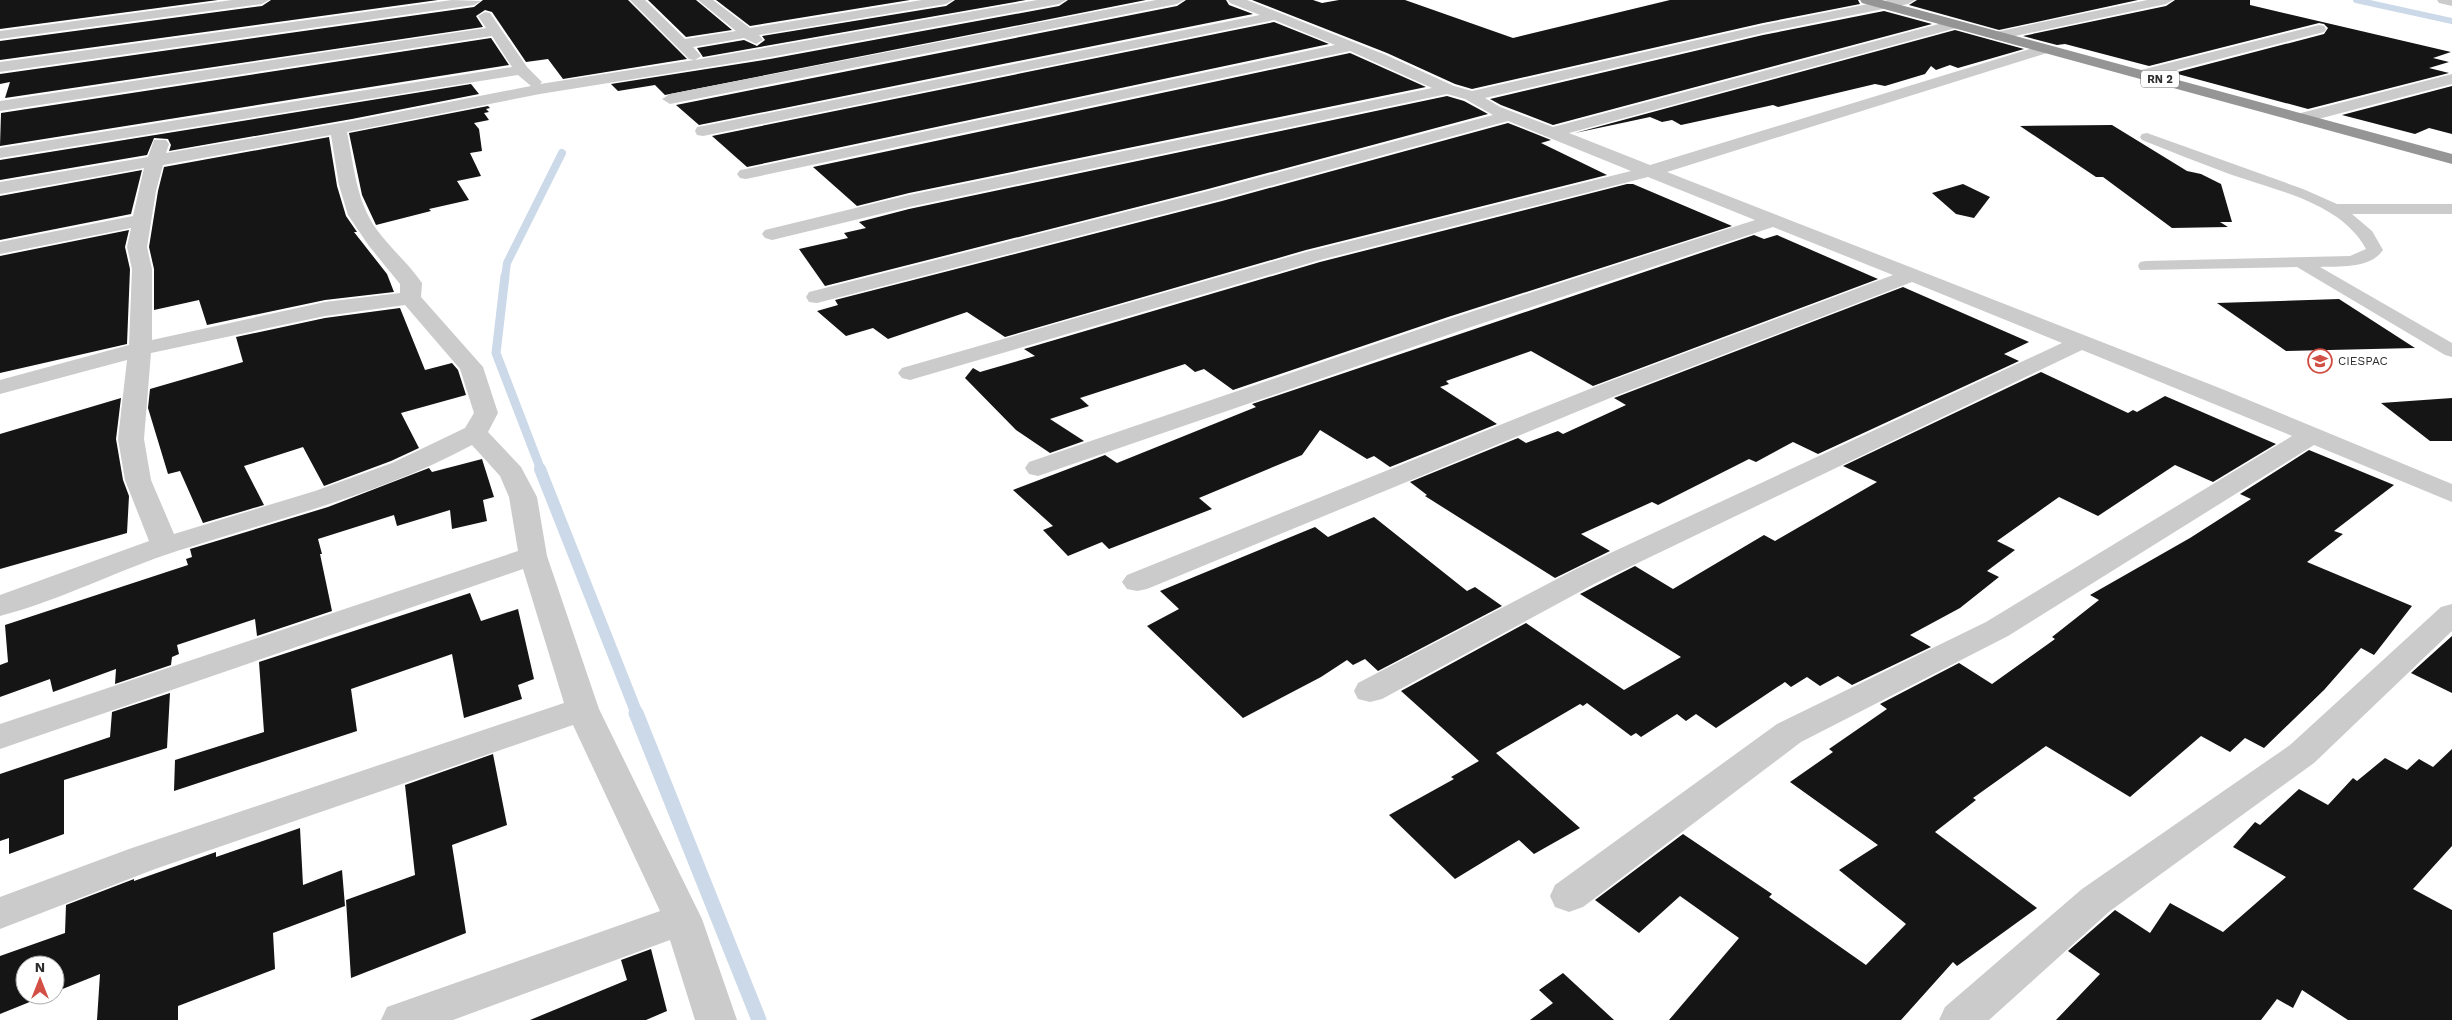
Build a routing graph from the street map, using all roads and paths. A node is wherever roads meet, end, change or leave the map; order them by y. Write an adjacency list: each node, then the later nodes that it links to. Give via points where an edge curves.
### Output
1 (262, 0): 20 (street)
2 (474, 0): 18 (street); 27 (street)
3 (636, 0): 22 (street)
4 (946, 0): 19 (street)
5 (1058, 0): 25 (street)
6 (1177, 0): 34 (street)
7 (1235, 0): 15 (street)
8 (1867, 0): 14 (highway, RN 2)
9 (1908, 0): 14 (street)
10 (2166, 0): 21 (street)
11 (2444, 0): 13 (street)
12 (711, 1): 19 (street)
13 (2452, 2)
14 (1887, 5): 16 (highway, RN 2); 33 (street, via 1763,29)
15 (1274, 16): 23 (street); 40 (street)
16 (1955, 24): 21 (highway, RN 2); 41 (street)
17 (2319, 29): 29 (street)
18 (496, 31): 28 (street); 35 (street)
19 (747, 32): 22 (street); 25 (street)
20 (0, 34)
21 (1996, 36): 24 (highway, RN 2)
22 (682, 44): 26 (street)
23 (1351, 46): 32 (street); 47 (street)
24 (2045, 49): 29 (highway, RN 2); 46 (street)
25 (770, 53): 26 (street)
26 (702, 64): 31 (street)
27 (0, 67)
28 (522, 70): 31 (street); 38 (street)
29 (2142, 74): 37 (highway, RN 2)
30 (2452, 79): 37 (street)
31 (540, 89): 39 (street)
32 (1448, 89): 33 (street); 53 (street, via 909,201)
33 (1471, 96): 36 (street)
34 (670, 99)
35 (0, 106)
36 (1509, 116): 41 (street); 58 (street, via 1206,198)
37 (2303, 118): 45 (highway, RN 2)
38 (164, 128): 43 (street); 44 (street)
39 (338, 128): 44 (street); 59 (street, via 358,214 410,283)
40 (703, 131)
41 (1551, 133): 46 (street)
42 (2147, 137): 49 (lane, via 2243,175 2307,195)
43 (0, 153)
44 (156, 159): 48 (street); 51 (street)
45 (2452, 159)
46 (1651, 171): 52 (street); 63 (street, via 1313,256)
47 (746, 174)
48 (0, 188)
49 (2333, 209): 50 (lane); 55 (lane, via 2362,231 2375,250 2352,261)
50 (2452, 209)
51 (140, 220): 54 (street); 61 (street, via 137,247 142,269)
52 (1774, 220): 57 (street); 67 (street, via 1457,324)
53 (772, 234)
54 (0, 248)
55 (2300, 262): 56 (lane); 62 (lane)
56 (2146, 266)
57 (1912, 274): 60 (street); 71 (street, via 1606,391)
58 (817, 297)
59 (410, 298): 61 (street, via 325,309); 65 (street, via 471,367 486,412)
60 (2082, 342): 66 (street); 74 (street, via 1586,576)
61 (140, 349): 64 (street); 69 (street, via 131,439 138,480)
62 (2452, 351)
63 (910, 374)
64 (0, 387)
65 (475, 433): 69 (street, via 440,453 327,496); 70 (street, via 512,473 523,497)
66 (2311, 436): 68 (street); 77 (street, via 1997,628 1788,733)
67 (1038, 468)
68 (2452, 494)
69 (165, 545): 72 (street)
70 (533, 556): 75 (street); 76 (street)
71 (1137, 582)
72 (0, 606)
73 (2452, 614): 82 (street, via 2302,754 2096,900)
74 (1370, 691)
75 (582, 709): 78 (street, via 142,859); 79 (street)
76 (0, 737)
77 (1569, 896)
78 (0, 913)
79 (683, 919): 80 (street); 81 (street)
80 (402, 1020)
81 (716, 1020)
82 (1960, 1020)

